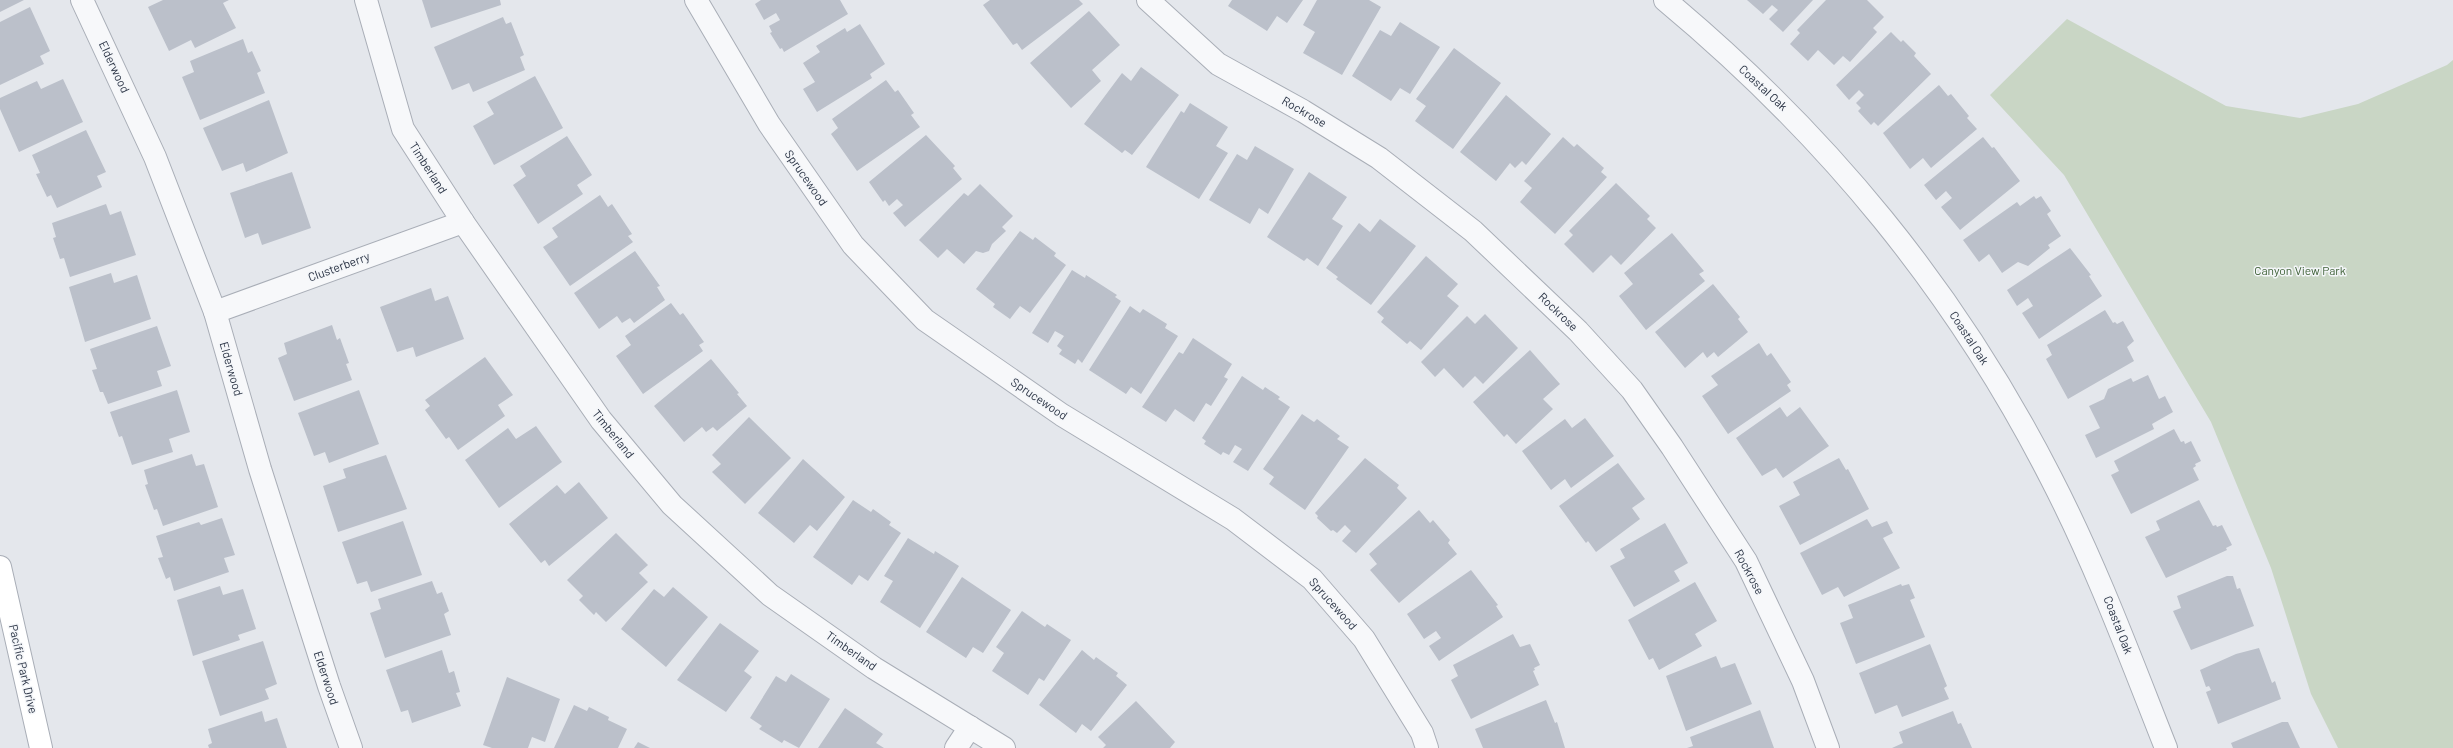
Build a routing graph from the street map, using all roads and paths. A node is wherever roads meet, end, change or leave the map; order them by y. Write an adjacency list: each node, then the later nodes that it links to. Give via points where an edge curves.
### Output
1 (82, 0): 7 (street, Elderwood, via 155,157)
2 (366, 0): 6 (street, Timberland, via 403,129)
3 (696, 0): 14 (street, Sprucewood, via 769,124 853,245 925,320 1062,415 1233,519 1312,579 1364,639 1422,733)
4 (1148, 0): 15 (street, Rockrose, via 1218,64 1303,110 1379,158 1473,230 1593,347 1632,390 1672,446 1746,561 1803,681)
5 (1665, 0): 16 (street, Coastal Oak, via 1704,32 1786,109 1862,191 1928,276 1996,380 2051,477 2102,586)
6 (464, 222): 7 (street, Clusterberry); 9 (street, Timberland, via 600,420 672,505 770,595 874,668)
7 (214, 312): 11 (street, Elderwood, via 262,477)
8 (0, 567): 10 (main road, Pacific Park Drive)
9 (970, 727): 12 (street); 13 (street, Timberland)
10 (41, 748)
11 (351, 748)
12 (956, 748)
13 (1004, 748)
14 (1427, 748)
15 (1828, 748)
16 (2166, 748)

